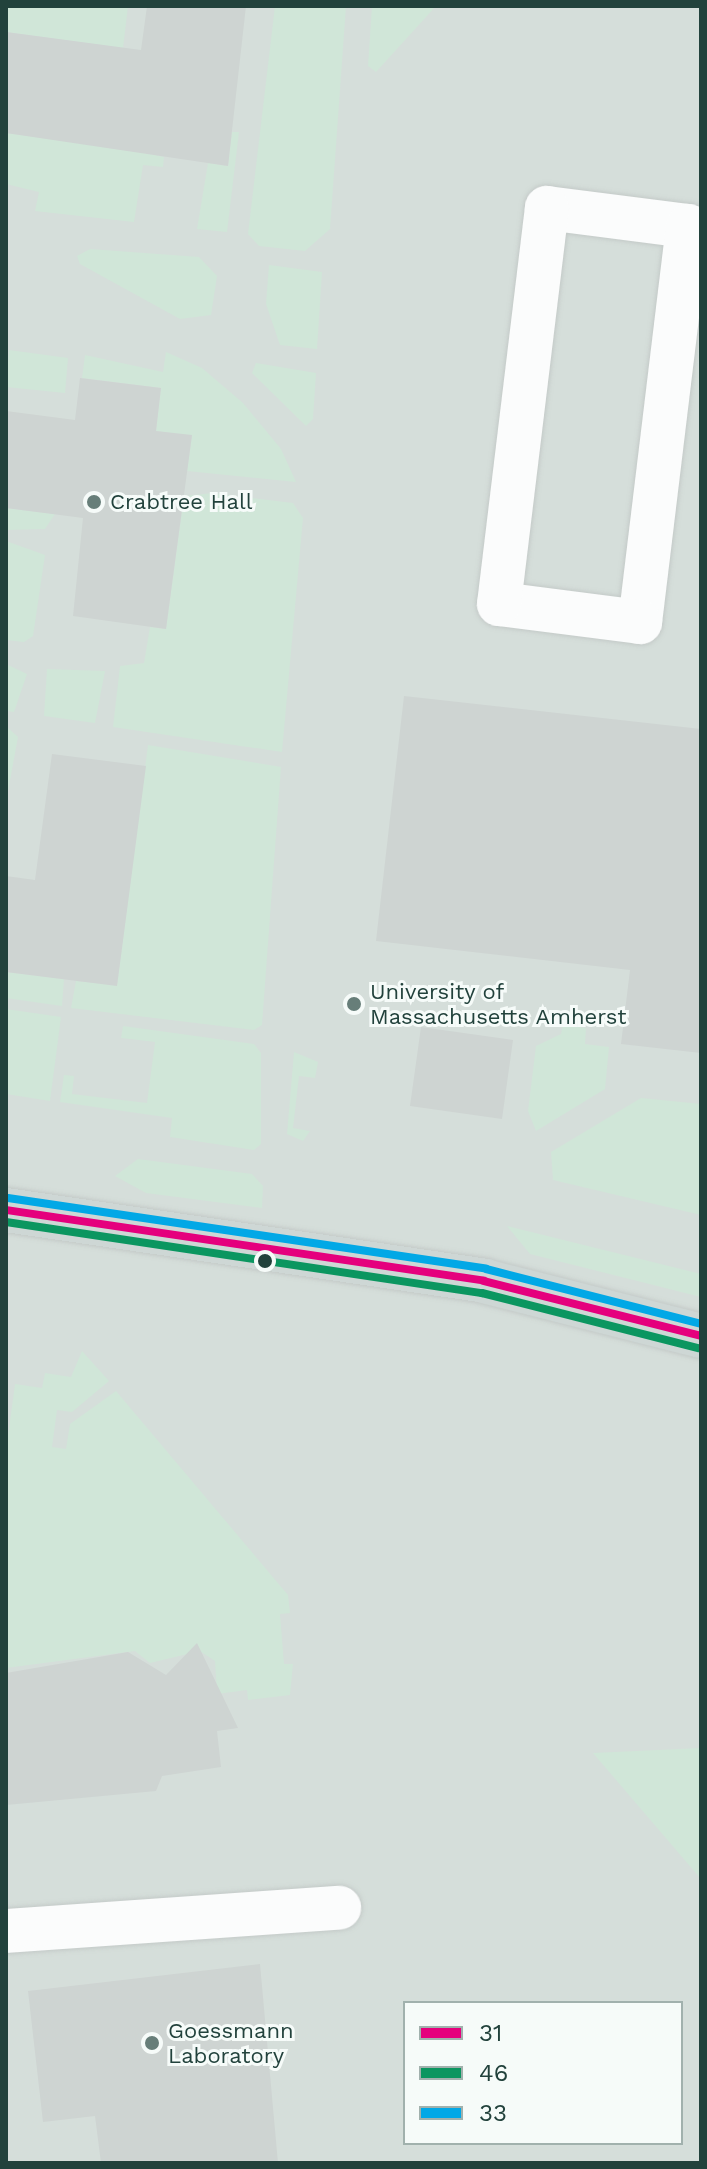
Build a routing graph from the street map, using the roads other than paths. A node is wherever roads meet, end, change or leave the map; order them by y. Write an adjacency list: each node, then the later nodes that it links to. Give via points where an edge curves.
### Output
1 (688, 338): 1 (lane, via 688,226 547,208 499,604 640,622)
2 (6, 1210): 3 (main road, via 484,1281)
3 (701, 1336)
4 (339, 1908): 5 (lane)
5 (6, 1931)

